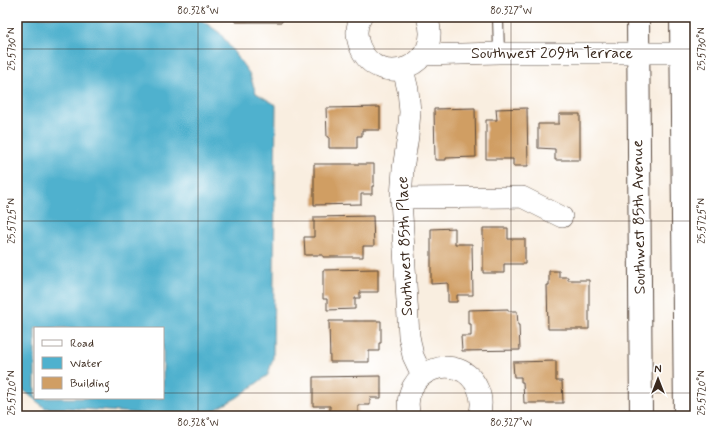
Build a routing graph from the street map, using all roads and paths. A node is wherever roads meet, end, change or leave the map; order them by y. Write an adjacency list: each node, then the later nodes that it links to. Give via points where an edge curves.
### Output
1 (427, 17): 9 (street, via 431,32)
2 (498, 17): 8 (lane)
3 (638, 17): 6 (street, Southwest 85th Avenue)
4 (681, 17): 7 (street)
5 (358, 18): 10 (street, via 358,43 366,57 379,67)
6 (638, 52): 7 (street, Southwest 209th Terrace); 8 (street, Southwest 209th Terrace); 17 (street, Southwest 85th Avenue)
7 (681, 52): 11 (street)
8 (499, 53): 9 (street, Southwest 209th Terrace)
9 (424, 55): 10 (street)
10 (403, 69): 12 (street, Southwest 85th Place, via 410,112 402,169)
11 (688, 160): 18 (street)
12 (401, 198): 13 (street, via 522,197); 14 (street, Southwest 85th Place, via 410,345)
13 (562, 217)
14 (422, 375): 15 (street, via 408,397); 16 (street, via 441,367 461,371 476,385 480,394 482,404)
15 (410, 416)
16 (479, 416)
17 (641, 416)
18 (685, 416)

